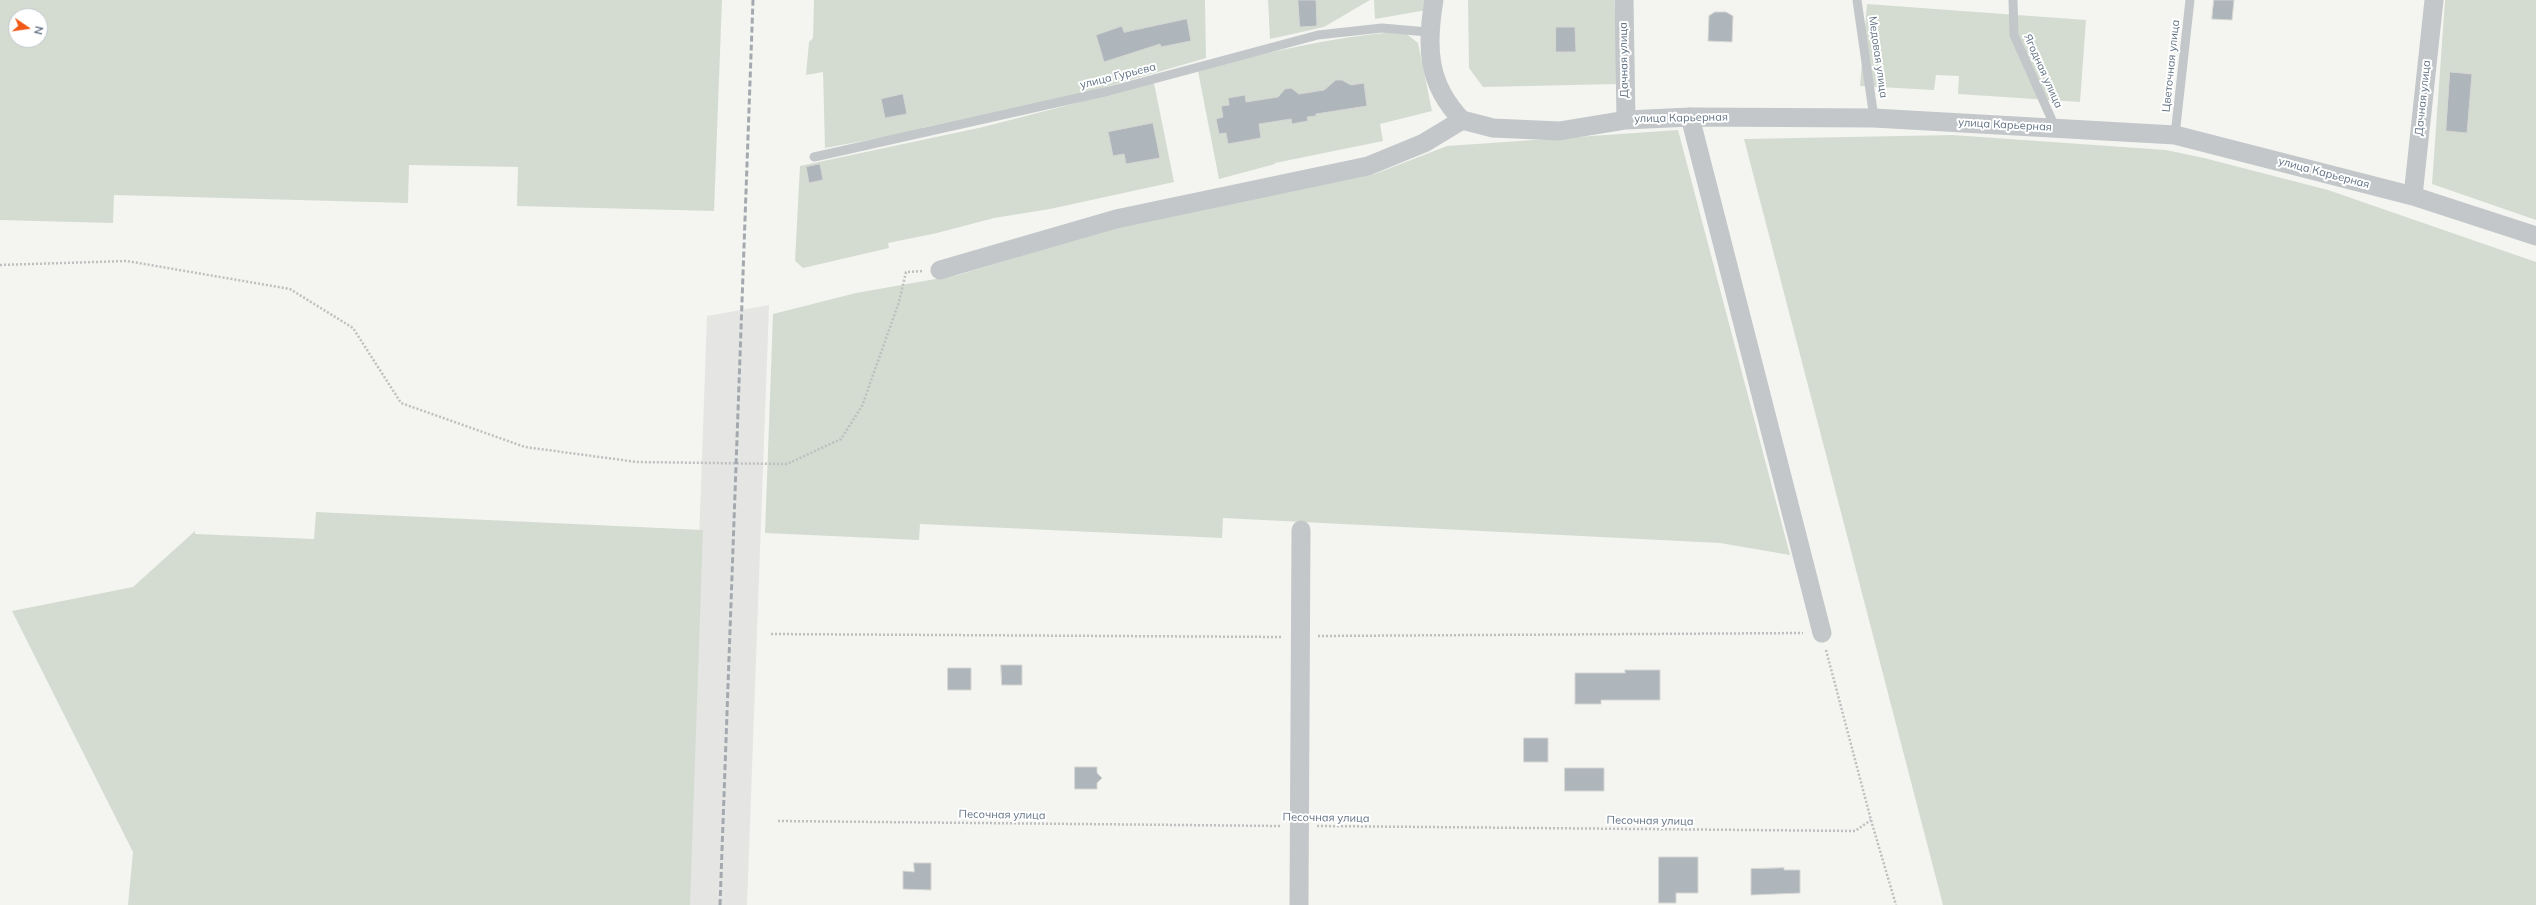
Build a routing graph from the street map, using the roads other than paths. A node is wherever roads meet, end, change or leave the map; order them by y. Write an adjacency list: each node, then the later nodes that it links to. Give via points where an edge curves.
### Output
1 (1434, 0): 7 (street)
2 (1624, 0): 11 (street, Дачная улица)
3 (1857, 0): 9 (lane, Медовая улица)
4 (2013, 0): 12 (lane, Ягодная улица, via 2014,35)
5 (2190, 0): 13 (lane, Цветочная улица)
6 (2434, 0): 15 (street, Дачная улица)
7 (1428, 32): 10 (street, via 1435,83 1446,104); 14 (lane, улица Гурьева, via 1382,28 1318,35 1109,91)
8 (1690, 117): 9 (street, улица Карьерная); 11 (street, улица Карьерная); 19 (street)
9 (1874, 118): 12 (street, улица Карьерная)
10 (1462, 120): 11 (street, улица Карьерная, via 1493,128 1559,131); 17 (street, via 1424,143 1368,166 1116,219)
11 (1626, 120)
12 (2056, 127): 13 (street, улица Карьерная)
13 (2175, 135): 15 (street, улица Карьерная)
14 (814, 157)
15 (2413, 196): 16 (street, улица Карьерная)
16 (2536, 236)
17 (940, 270)
18 (1301, 530): 20 (street)
19 (1822, 633)
20 (1300, 905)

